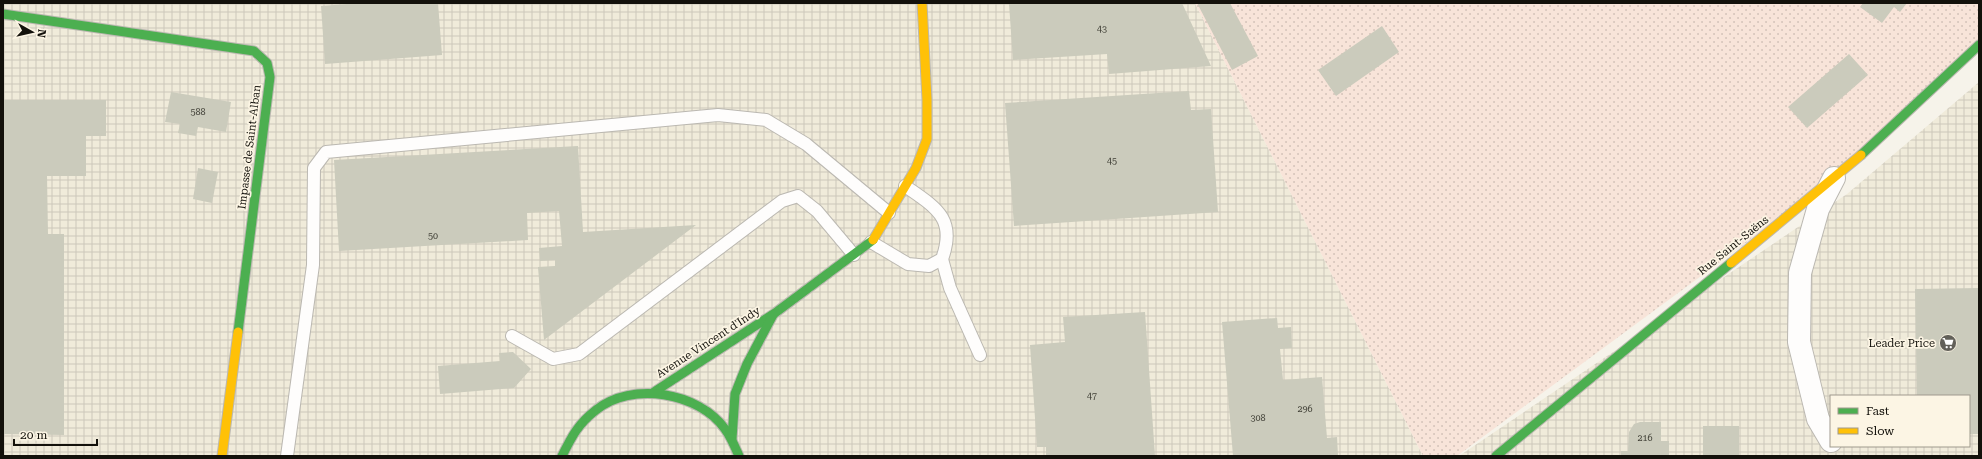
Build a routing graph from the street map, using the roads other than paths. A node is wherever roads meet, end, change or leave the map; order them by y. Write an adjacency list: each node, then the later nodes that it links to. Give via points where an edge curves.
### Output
1 (922, 3): 5 (street, Avenue Vincent d'Indy, via 927,100 926,139 916,168)
2 (3, 14): 19 (street, Impasse de Saint-Alban, via 254,51 267,63 270,77)
3 (1979, 45): 4 (street, Rue Saint-Saëns)
4 (1834, 178): 14 (street, via 1818,209 1800,273 1799,342 1818,419); 21 (street, Rue Saint-Saëns)
5 (905, 186): 6 (street, Avenue Vincent d'Indy); 9 (lane, via 934,206 944,219 947,245)
6 (889, 212): 7 (street, Avenue Vincent d'Indy); 20 (lane, via 806,144 766,120 718,115 326,152 314,168 313,265)
7 (871, 242): 8 (street, Avenue Vincent d'Indy); 9 (lane, via 908,264 929,266)
8 (854, 255): 10 (street, Avenue Vincent d'Indy); 11 (lane, via 817,211 798,196 782,200 580,354 553,359)
9 (942, 259): 12 (lane, via 950,288)
10 (775, 313): 13 (street, Avenue Vincent d'Indy); 15 (street, Avenue Vincent d'Indy, via 747,364 735,394)
11 (512, 336)
12 (980, 355)
13 (654, 392): 15 (street, via 678,396 699,405 718,420); 17 (street, via 627,394 602,405 580,423)
14 (1830, 439)
15 (734, 442): 18 (street)
16 (1835, 447): 22 (street)
17 (557, 454)
18 (743, 454)
19 (222, 456)
20 (287, 456)
21 (1496, 456)
22 (1840, 456)

